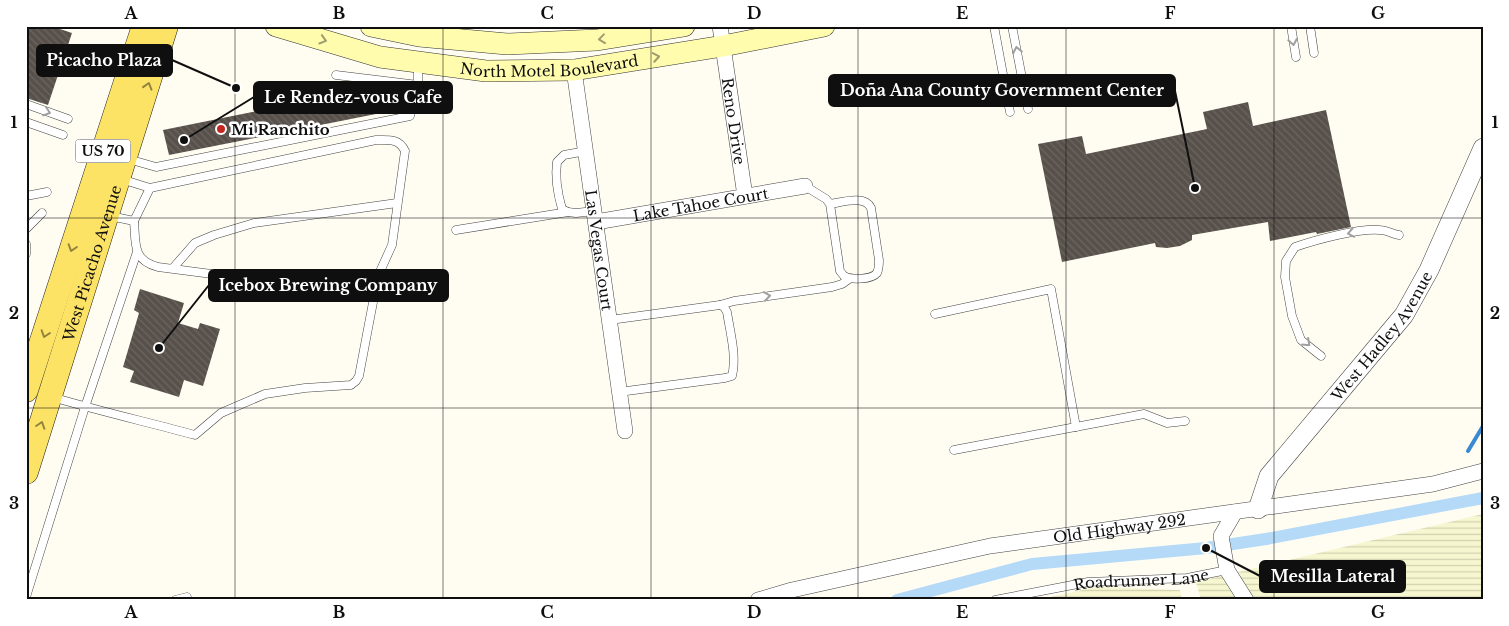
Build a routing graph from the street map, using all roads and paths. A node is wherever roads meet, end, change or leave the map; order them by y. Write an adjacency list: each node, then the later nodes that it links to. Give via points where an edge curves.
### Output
1 (144, 26): 36 (main road, West Picacho Avenue / US 70, via 121,92)
2 (166, 26): 27 (main road, West Picacho Avenue / US 70, one-way to 2)
3 (276, 26): 15 (main road, North Motel Boulevard, one-way to 15, via 380,57)
4 (371, 26): 11 (main road, North Motel Boulevard)
5 (684, 26): 11 (main road, North Motel Boulevard, one-way to 11, via 597,40 507,44)
6 (824, 26): 12 (main road, North Motel Boulevard)
7 (994, 26): 21 (lane)
8 (1012, 26): 20 (lane, one-way to 8)
9 (1291, 26): 14 (lane, one-way to 14)
10 (1310, 26): 13 (lane)
11 (420, 31): 15 (main road)
12 (721, 36): 16 (main road, North Motel Boulevard, one-way to 12); 32 (street, Reno Drive)
13 (1314, 53)
14 (1296, 57)
15 (418, 63): 16 (main road, North Motel Boulevard, via 486,70); 18 (lane)
16 (574, 70): 26 (street, Las Vegas Court)
17 (336, 75): 18 (lane)
18 (418, 85): 27 (lane, via 410,116 156,167)
19 (26, 104): 22 (lane, one-way to 22)
20 (1028, 109)
21 (1010, 112)
22 (68, 119)
23 (26, 122): 24 (lane)
24 (63, 135)
25 (1483, 148): 63 (street, West Hadley Avenue, via 1429,270 1404,315 1269,476)
26 (586, 151): 37 (lane, via 564,155 557,162 560,203); 38 (street, Las Vegas Court)
27 (122, 168): 29 (lane); 36 (main road, West Picacho Avenue / US 70)
28 (805, 186): 32 (street, Lake Tahoe Court); 34 (lane)
29 (150, 188): 33 (lane, via 387,140 397,141 405,151); 39 (lane)
30 (47, 192): 31 (lane)
31 (26, 196)
32 (745, 196): 38 (street, Lake Tahoe Court)
33 (397, 203): 46 (lane, via 254,223 214,234 194,243); 47 (lane, via 392,245)
34 (830, 204): 48 (lane, via 840,271); 48 (lane, via 863,200 871,208 879,267 872,276)
35 (42, 212): 40 (lane)
36 (96, 212): 39 (lane); 53 (main road, West Picacho Avenue / US 70, one-way to 53); 55 (main road, West Picacho Avenue / US 70)
37 (568, 212): 38 (lane); 41 (lane)
38 (595, 217): 51 (street, Las Vegas Court)
39 (134, 221): 44 (lane)
40 (26, 229)
41 (456, 230)
42 (1399, 235): 52 (lane, one-way to 52, via 1381,230 1363,231 1295,247 1286,261 1285,277 1292,316 1302,340)
43 (26, 244): 45 (lane)
44 (137, 252): 46 (lane, via 150,265); 56 (lane)
45 (26, 254)
46 (173, 268): 47 (lane, via 273,282)
47 (378, 276): 56 (lane, via 359,376 351,385 265,394 221,414 195,435)
48 (849, 279): 49 (lane, one-way to 48, via 832,287)
49 (720, 305): 51 (lane); 54 (lane, via 727,312 734,359 732,376)
50 (935, 314): 58 (lane, via 1052,289)
51 (610, 320): 54 (street, Las Vegas Court)
52 (1321, 356)
53 (27, 384): 55 (main road)
54 (620, 392): 59 (street, Las Vegas Court)
55 (50, 396): 56 (lane); 62 (main road, West Picacho Avenue / US 70, one-way to 55)
56 (84, 407): 66 (lane)
57 (1185, 421): 58 (lane, via 1167,423 1144,414)
58 (1076, 427): 60 (lane)
59 (625, 430)
60 (954, 450)
61 (1483, 471): 63 (street, Old Highway 292, via 1433,484)
62 (26, 472)
63 (1258, 509): 64 (street, Old Highway 292)
64 (1235, 512): 65 (street, Roadrunner Lane, via 1221,536); 69 (street, Old Highway 292, via 990,546)
65 (1226, 566): 70 (lane, Roadrunner Lane, via 1187,578 1088,582); 71 (street, Roadrunner Lane)
66 (26, 597)
67 (187, 597): 68 (lane)
68 (175, 600)
69 (758, 600)
70 (995, 600)
71 (1246, 600)

